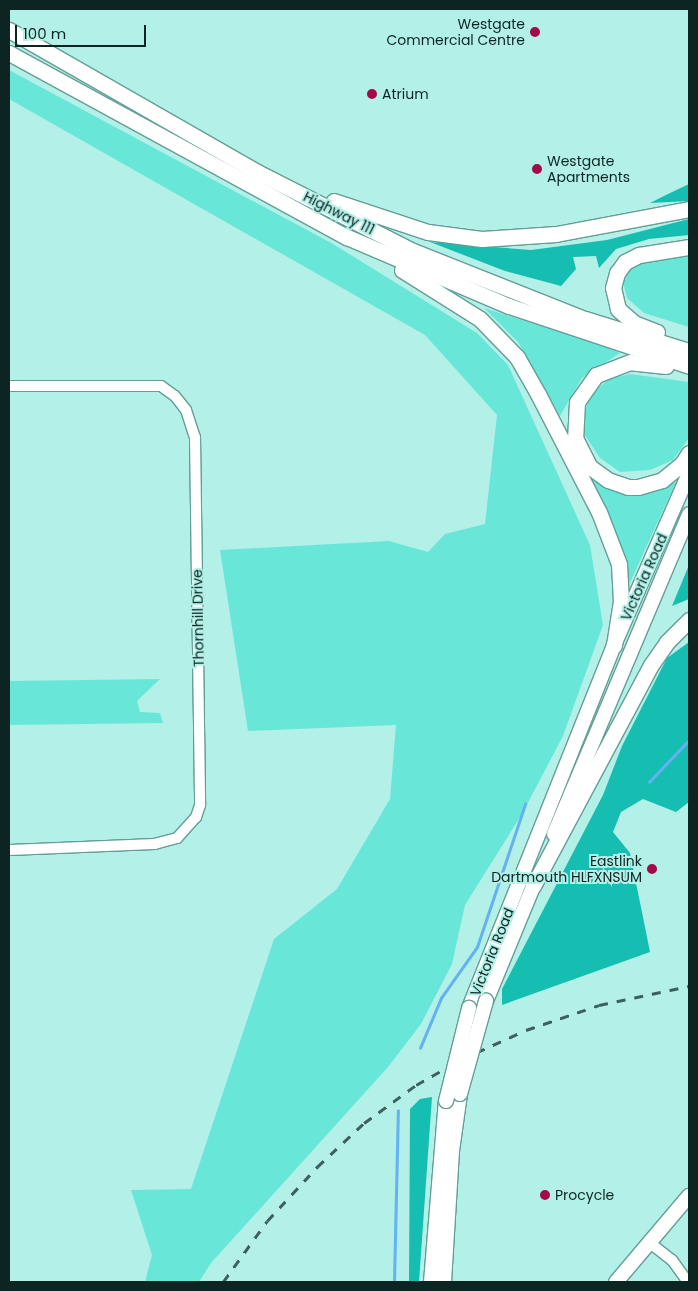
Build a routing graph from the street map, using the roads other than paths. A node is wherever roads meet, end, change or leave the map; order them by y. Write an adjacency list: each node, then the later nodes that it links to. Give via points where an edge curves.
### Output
1 (9, 30): 3 (highway, Highway 111)
2 (9, 53): 5 (highway, Highway 111)
3 (257, 172): 4 (highway, via 280,175 346,206 428,232 482,239 556,234); 7 (highway, Highway 111, via 412,251 465,274 585,319)
4 (689, 209)
5 (347, 237): 8 (highway, Highway 111, via 509,306); 14 (highway, via 460,304 480,319 517,357 599,512 619,564 621,601)
6 (689, 247): 7 (highway, via 632,258 617,273 613,288 615,303 628,319)
7 (689, 350)
8 (689, 367): 10 (highway, via 630,362 603,370 582,391 573,425 579,449 590,467 618,485 638,487 662,480 682,464)
9 (9, 386): 15 (street, Thornhill Drive, via 161,386 186,410 195,436 200,804 196,817 181,835 155,844)
10 (689, 453)
11 (689, 473): 14 (main road, Victoria Road)
12 (689, 514): 16 (main road, Victoria Road)
13 (689, 620): 16 (highway, via 667,642 651,665)
14 (614, 645): 19 (main road, Victoria Road, bridge, via 469,1008 446,1100)
15 (9, 850)
16 (533, 886): 20 (main road, Victoria Road, bridge, via 486,1001 460,1094 452,1152)
17 (689, 1196): 18 (main road)
18 (650, 1243): 21 (main road); 22 (street, via 672,1260)
19 (431, 1282)
20 (444, 1282)
21 (616, 1282)
22 (688, 1282)

